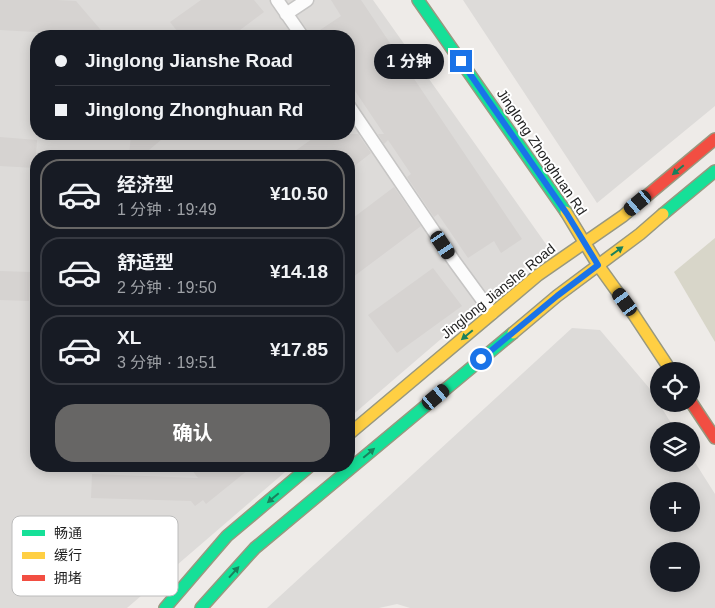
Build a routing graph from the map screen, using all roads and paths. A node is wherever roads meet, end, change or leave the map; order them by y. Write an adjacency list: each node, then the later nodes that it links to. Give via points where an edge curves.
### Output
1 (277, 0): 4 (lane)
2 (307, 0): 4 (lane)
3 (418, 0): 9 (main road, Jinglong Zhonghuan Rd)
4 (286, 14): 5 (lane)
5 (298, 30)
6 (355, 115): 11 (lane)
7 (715, 139): 9 (main road, Jinglong Jianshe Road, one-way to 9, via 623,216)
8 (715, 170): 10 (main road, one-way to 8)
9 (584, 243): 10 (main road, Jinglong Zhonghuan Rd); 11 (main road, Jinglong Jianshe Road)
10 (598, 265): 12 (main road, Jinglong Zhonghuan Rd); 16 (main road, one-way to 10)
11 (492, 313): 14 (main road, Jinglong Jianshe Road, one-way to 14)
12 (665, 362)
13 (698, 412): 15 (main road)
14 (355, 429)
15 (715, 438)
16 (355, 464)
17 (303, 472): 19 (main road, one-way to 19, via 227,536)
18 (346, 472): 22 (main road, one-way to 18, via 255,548)
19 (178, 593)
20 (175, 596): 21 (main road, one-way to 21)
21 (165, 608)
22 (201, 608)

